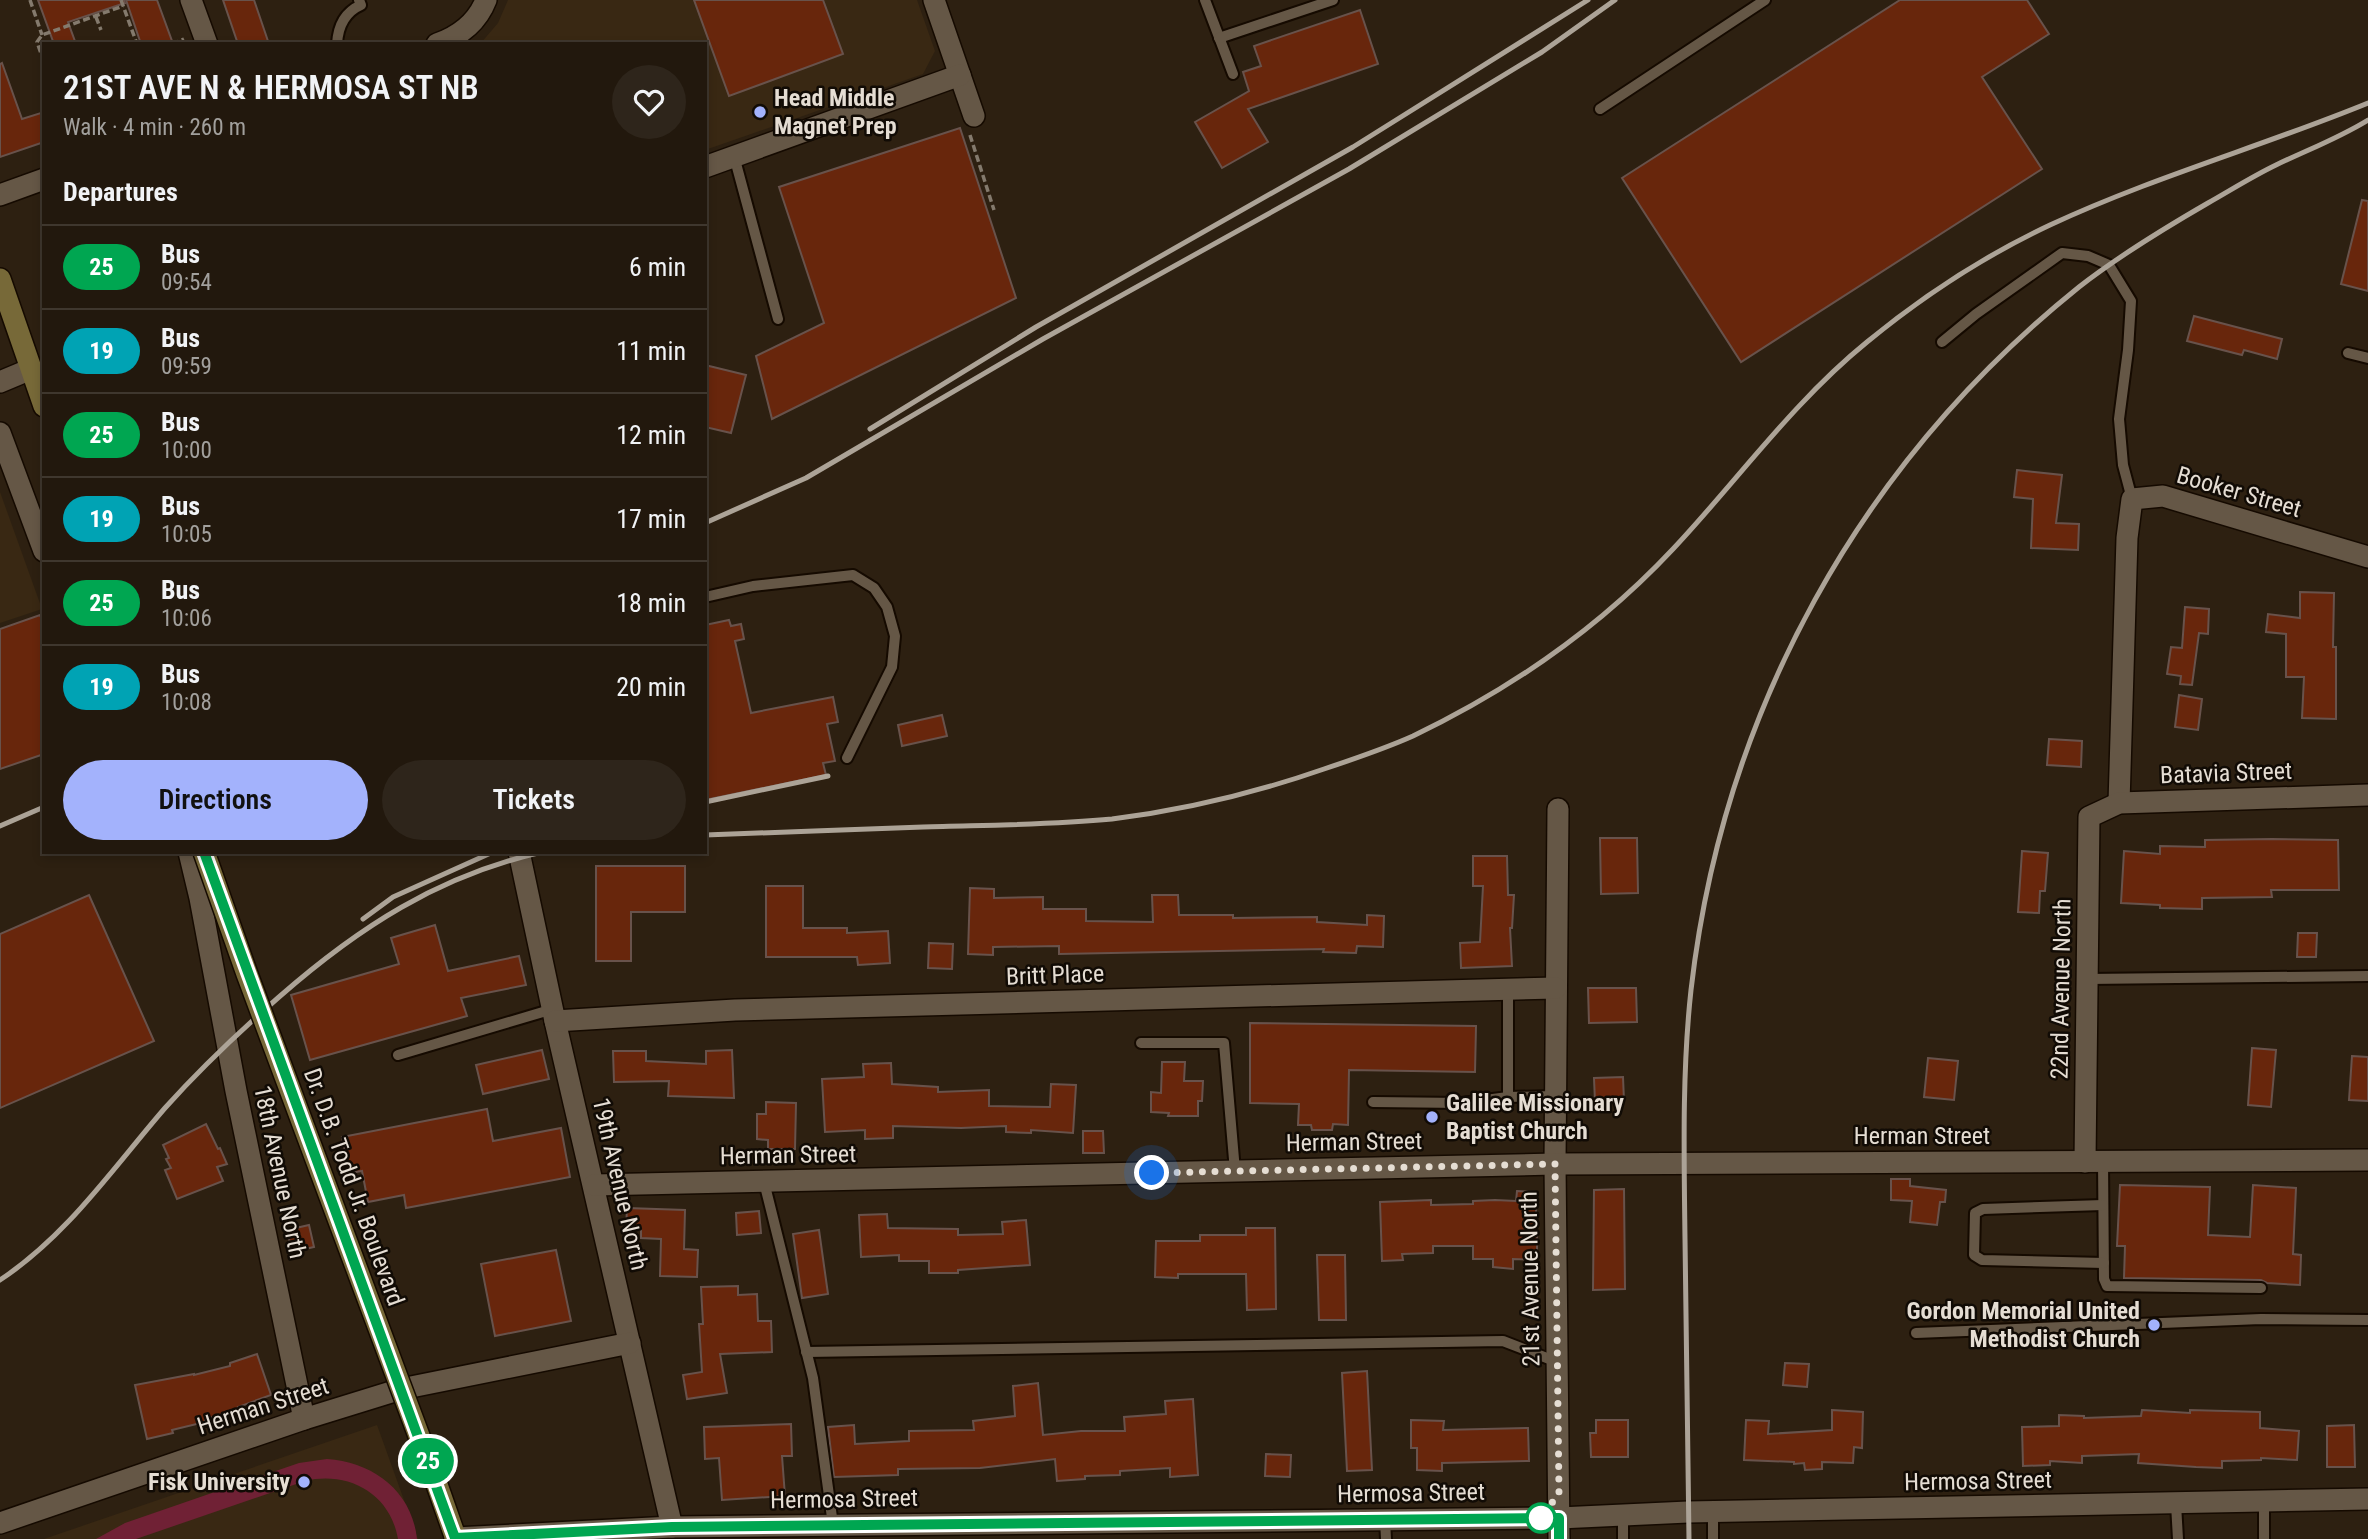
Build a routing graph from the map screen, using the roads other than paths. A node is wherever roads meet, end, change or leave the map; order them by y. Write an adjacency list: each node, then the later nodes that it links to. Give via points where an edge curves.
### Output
1 (191, 0): 9 (street)
2 (359, 0): 10 (lane, via 361,5 342,21)
3 (934, 0): 13 (street)
4 (1205, 0): 8 (lane)
5 (1333, 0): 8 (lane)
6 (1765, 0): 14 (lane)
7 (486, 1): 11 (street, via 473,23)
8 (1219, 38): 12 (lane)
9 (207, 42)
10 (337, 42)
11 (443, 42)
12 (1233, 74)
13 (960, 75): 15 (street); 16 (street)
14 (1600, 109)
15 (971, 122)
16 (734, 156): 17 (street); 21 (lane)
17 (707, 166)
18 (42, 180): 19 (street)
19 (0, 195)
20 (0, 279): 25 (main road)
21 (778, 319)
22 (1942, 342): 29 (lane, via 2063,253 2109,265 2131,301 2119,419)
23 (2348, 353): 24 (lane)
24 (2368, 358)
25 (31, 369): 26 (street); 27 (main road)
26 (0, 382)
27 (42, 400)
28 (0, 433): 30 (street)
29 (2132, 499): 31 (street, Booker Street, via 2163,496); 35 (street)
30 (42, 546)
31 (2368, 557)
32 (707, 597): 33 (lane, via 753,586 853,575 874,588 887,607 895,636 892,667)
33 (847, 758)
34 (2368, 795): 35 (street, Batavia Street)
35 (2119, 803): 37 (street, Batavia Street)
36 (1558, 809): 43 (street, 21st Avenue North)
37 (2089, 817): 42 (street, 22nd Avenue North)
38 (189, 854): 65 (street, 18th Avenue North)
39 (205, 854): 76 (main road, Dr. D.B. Todd Jr. Boulevard, bridge)
40 (519, 854): 45 (street, 19th Avenue North)
41 (2368, 975): 42 (lane)
42 (2087, 979): 52 (street, 22nd Avenue North)
43 (1556, 988): 44 (street, Britt Place); 48 (street, 21st Avenue North)
44 (1508, 989): 45 (street, Britt Place); 49 (lane)
45 (554, 1015): 47 (lane); 56 (street, 19th Avenue North)
46 (1141, 1043): 54 (lane, via 1224,1043)
47 (398, 1055)
48 (1555, 1096): 49 (lane); 53 (street, 21st Avenue North)
49 (1508, 1097): 50 (lane, via 1462,1103)
50 (1373, 1102)
51 (2368, 1160): 52 (street, Herman Street)
52 (2094, 1161): 53 (street, Herman Street); 57 (lane)
53 (1555, 1164): 54 (street, Herman Street); 64 (street, 21st Avenue North)
54 (1235, 1171): 55 (street, Herman Street)
55 (764, 1182): 56 (street, Herman Street); 63 (lane)
56 (594, 1185): 62 (street, 19th Avenue North)
57 (2103, 1205): 58 (lane); 58 (lane, via 1983,1209 1975,1213 1974,1255 1982,1261)
58 (2104, 1263): 59 (lane, via 2107,1286)
59 (2262, 1288)
60 (2368, 1320): 61 (lane, via 2261,1319)
61 (1916, 1333)
62 (630, 1343): 65 (street, Herman Street, via 401,1389); 72 (street, 19th Avenue North)
63 (806, 1352): 64 (lane, via 1503,1341); 75 (lane, via 813,1378)
64 (1557, 1362): 74 (street, 21st Avenue North)
65 (304, 1419): 71 (street, Herman Street)
66 (2368, 1499): 67 (street, Hermosa Street)
67 (2263, 1501): 68 (street, Hermosa Street); 80 (lane)
68 (2176, 1504): 69 (street, Hermosa Street); 79 (lane)
69 (1713, 1512): 70 (street, Hermosa Street); 78 (lane)
70 (1623, 1515): 74 (street, Hermosa Street); 77 (lane)
71 (0, 1522)
72 (672, 1527): 75 (street, Hermosa Street); 76 (street, Hermosa Street)
73 (1385, 1529): 74 (street, Hermosa Street); 75 (street, Hermosa Street)
74 (1559, 1529)
75 (819, 1530)
76 (456, 1538)
77 (1623, 1539)
78 (1713, 1539)
79 (2179, 1539)
80 (2264, 1539)

